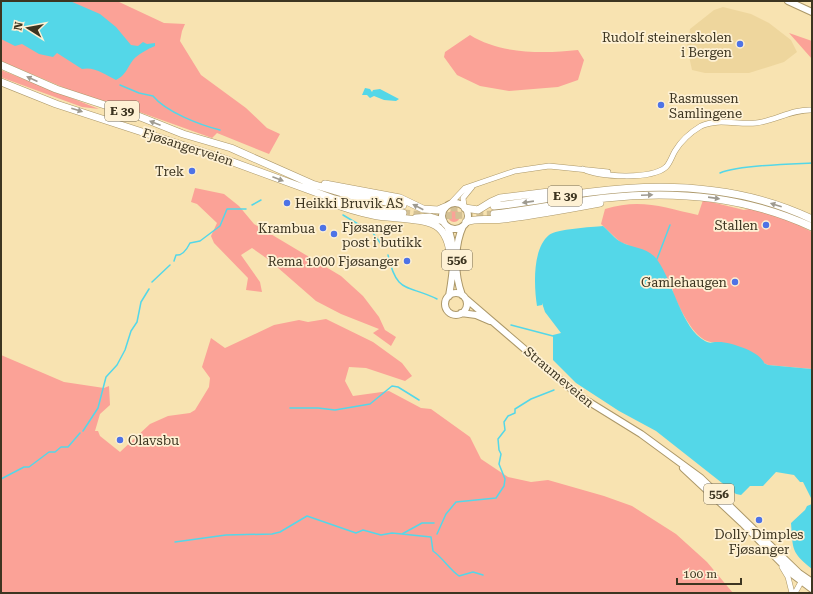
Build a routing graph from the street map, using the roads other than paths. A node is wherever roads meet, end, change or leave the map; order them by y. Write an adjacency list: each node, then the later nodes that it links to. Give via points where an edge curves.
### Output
1 (788, 1): 2 (main road)
2 (812, 12)
3 (1, 64): 6 (highway, Fjøsangerveien / E 39, one-way to 3, via 244,154 56,89)
4 (1, 82): 13 (highway, Fjøsangerveien / E 39, one-way to 13, via 56,104 240,164 350,210)
5 (812, 110): 7 (main road, via 797,111 758,123 706,124 686,138 667,166 660,171 608,175 590,173 583,169 541,166 503,174)
6 (301, 179): 10 (highway, E 39, one-way to 6, via 438,210 423,210 400,198); 13 (highway, E 39)
7 (474, 185): 10 (main road, via 462,190); 12 (main road, via 463,198)
8 (636, 187): 11 (highway, E 39, one-way to 11); 12 (highway, E 39, via 557,191 500,198 478,210); 15 (highway, E 39, one-way to 8, via 779,206 726,192 687,187)
9 (619, 196): 14 (highway, E 39); 17 (highway, E 39, via 569,209 495,220 475,219); 18 (highway, E 39, one-way to 18, via 675,195 724,200 762,208)
10 (448, 205): 12 (main road, E 39, via 456,203); 16 (main road, via 442,215)
11 (494, 206)
12 (464, 207): 17 (main road, via 468,214)
13 (403, 212): 16 (highway, E 39, via 430,217); 19 (highway, E 39, via 439,228 446,237)
14 (494, 214)
15 (812, 219)
16 (445, 224): 17 (main road, E 39, via 455,229); 19 (main road, 556, via 452,243)
17 (465, 224): 21 (main road, 556, via 459,238 457,257 458,279)
18 (812, 227)
19 (452, 265): 20 (main road, 556)
20 (449, 296): 21 (main road, via 456,293); 22 (main road, 556, via 445,304 448,311 455,315)
21 (464, 297): 22 (main road, 556, via 466,305); 23 (main road, Straumeveien / 556)
22 (461, 313): 23 (main road, Straumeveien / 556, via 476,315)
23 (493, 322): 24 (main road, Straumeveien / 556, via 572,391)
24 (629, 427): 25 (main road, Straumeveien / 556, via 698,481); 26 (main road, Straumeveien / 556, via 701,478)
25 (777, 559): 27 (main road, Straumeveien / 556); 30 (main road, via 788,577)
26 (799, 572): 27 (main road); 28 (main road, Straumeveien / 556)
27 (801, 582): 29 (main road, Straumeveien / 556); 31 (main road)
28 (812, 582)
29 (812, 589)
30 (792, 593)
31 (795, 593)

